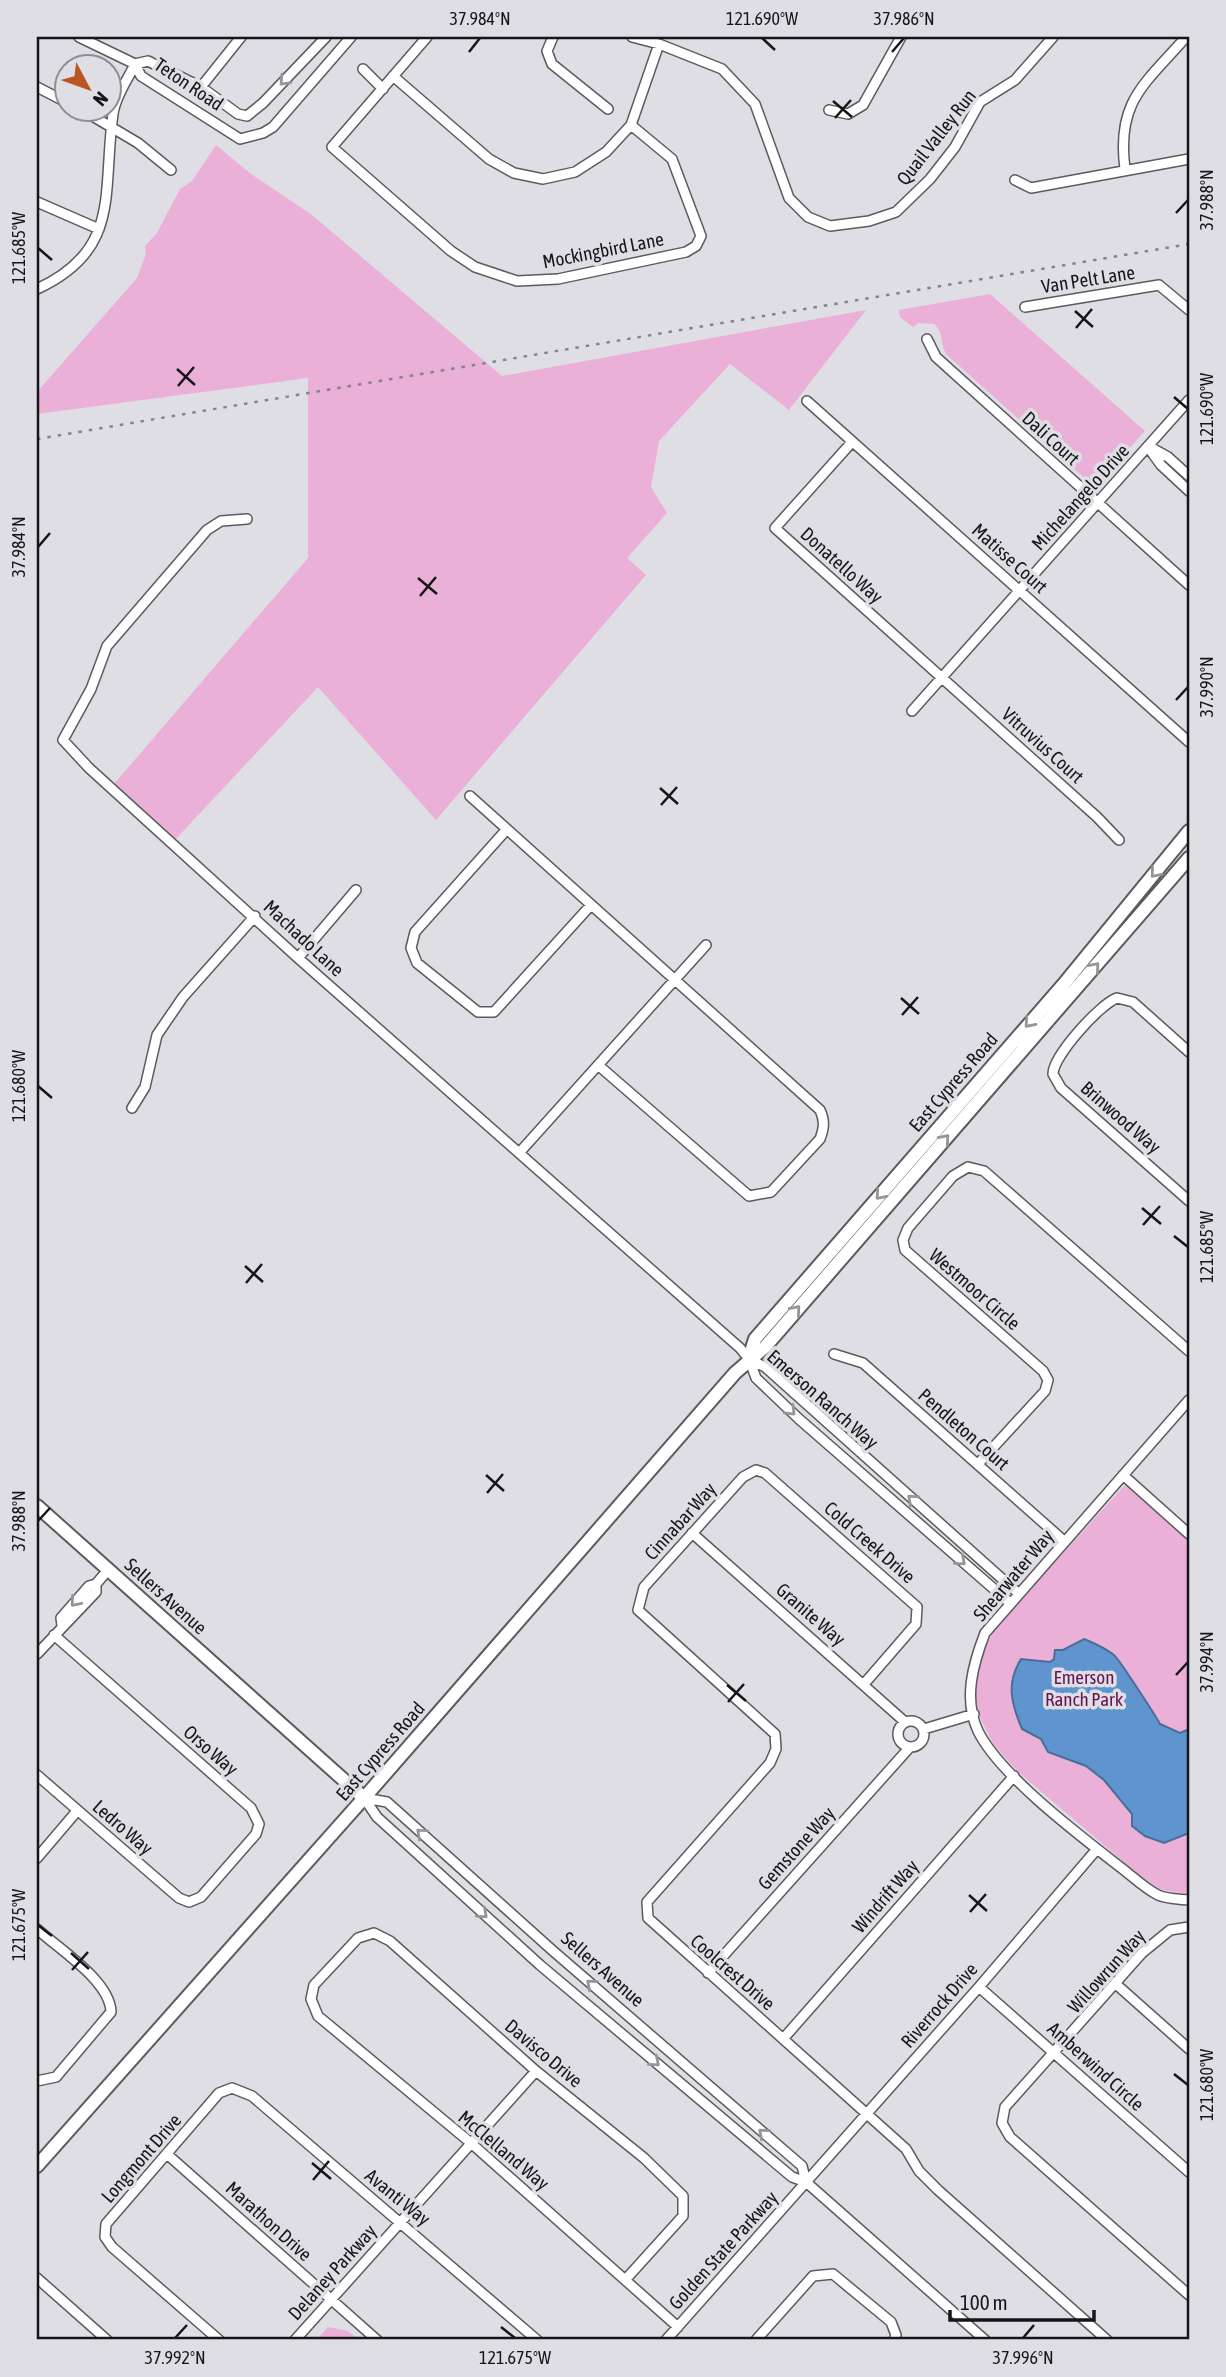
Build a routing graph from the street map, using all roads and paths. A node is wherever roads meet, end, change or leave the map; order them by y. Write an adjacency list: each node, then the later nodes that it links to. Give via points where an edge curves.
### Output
1 (79, 37): 12 (street, Teton Road)
2 (326, 37): 15 (street, Teton Road, one-way to 15, via 247,116)
3 (351, 37): 12 (street, Teton Road, via 273,127 248,139 240,139 141,76)
4 (427, 37): 14 (street)
5 (553, 37): 17 (street, via 547,51 552,64)
6 (632, 37): 11 (street, Quail Valley Run)
7 (901, 37): 18 (street, via 863,105 848,114)
8 (1054, 37): 11 (street, Quail Valley Run, via 1015,80 980,102 930,179 896,212 830,226 808,218 789,198 755,104 722,69)
9 (1186, 37): 23 (street, via 1136,95 1128,111 1122,131)
10 (235, 39): 15 (street)
11 (659, 44): 20 (street)
12 (135, 64): 15 (street, Teton Road, via 148,61); 21 (street, via 113,111)
13 (363, 69): 16 (street)
14 (393, 76): 16 (street); 20 (street, via 489,159 514,173 543,178 575,172 606,152)
15 (201, 87)
16 (383, 89): 20 (street, Mockingbird Lane, via 332,147 420,226 475,267 517,281 558,279 686,252 696,246 701,236 672,159)
17 (608, 109)
18 (829, 110)
19 (103, 122): 21 (street)
20 (631, 125)
21 (112, 127): 24 (street); 27 (street)
22 (1189, 159): 23 (street)
23 (1125, 169): 25 (street, via 1031,188)
24 (171, 170)
25 (1015, 180)
26 (37, 202): 27 (street)
27 (99, 229): 28 (street, via 78,265)
28 (37, 289)
29 (1024, 307): 30 (street, Van Pelt Lane, via 1159,285)
30 (1189, 310)
31 (927, 339): 38 (street, Dali Court, via 936,357)
32 (1189, 400): 35 (street, Michelangelo Drive)
33 (807, 401): 34 (street, Matisse Court)
34 (852, 442): 41 (street, Matisse Court); 42 (street, Donatello Way, via 775,528)
35 (1148, 447): 36 (street); 37 (street); 38 (street, Michelangelo Drive)
36 (1189, 475)
37 (1189, 491)
38 (1097, 504): 40 (street, Dali Court); 41 (street, Michelangelo Drive)
39 (247, 519): 52 (street, Machado Lane, via 221,521 207,530 107,646 91,690 63,740)
40 (1189, 585)
41 (1020, 591): 42 (street, Michelangelo Drive); 44 (street, Matisse Court)
42 (942, 678): 43 (street, Michelangelo Drive); 48 (street, Vitruvius Court)
43 (912, 711)
44 (1189, 742)
45 (470, 796): 46 (street)
46 (507, 829): 51 (street); 51 (street, via 415,932 411,948 418,962 478,1012 494,1012)
47 (1189, 831): 63 (street, East Cypress Road, one-way to 63, via 1063,985 755,1339)
48 (1119, 841)
49 (1189, 858): 63 (street, East Cypress Road, one-way to 49, via 765,1347)
50 (356, 890): 54 (street)
51 (592, 905): 55 (street)
52 (256, 916): 54 (street, Machado Lane); 58 (street, via 184,997 157,1035 145,1087)
53 (706, 945): 55 (street)
54 (298, 958): 59 (street, Machado Lane)
55 (675, 979): 57 (street); 57 (street, via 820,1110 824,1119 820,1139 771,1192 748,1196)
56 (1189, 1052): 60 (street, Brinwood Way, via 1133,1002 1117,998 1102,1006 1057,1058 1053,1074 1061,1088)
57 (598, 1065): 59 (street)
58 (132, 1108)
59 (519, 1153): 63 (street, Machado Lane)
60 (1189, 1201)
61 (1189, 1351): 65 (street, Westmoor Circle, via 984,1171 976,1167 960,1170 908,1228 905,1250 1048,1380 1045,1391)
62 (834, 1354): 65 (street, Pendleton Court, via 863,1363)
63 (749, 1359): 73 (street, Emerson Ranch Way, one-way to 63, via 765,1367); 75 (street, Emerson Ranch Way, one-way to 75, via 756,1378 799,1419); 85 (street, East Cypress Road)
64 (1189, 1400): 67 (street, Shearwater Way)
65 (978, 1464): 71 (street, Pendleton Court)
66 (756, 1470): 69 (street, Cinnabar Way, via 743,1477); 78 (street, Cold Creek Drive, via 765,1473 917,1607 916,1624)
67 (1123, 1475): 70 (street); 71 (street, Shearwater Way)
68 (37, 1506): 72 (street, Sellers Avenue)
69 (692, 1533): 74 (street, Cinnabar Way, via 644,1587); 78 (street, Granite Way)
70 (1189, 1534)
71 (1064, 1541): 73 (street, Shearwater Way)
72 (108, 1570): 76 (street, via 61,1619); 85 (street, Sellers Avenue)
73 (1018, 1593): 75 (street, Shearwater Way)
74 (638, 1602): 93 (street, Coolcrest Drive, via 642,1615 775,1734 770,1763 647,1902 645,1910 652,1923)
75 (1010, 1603): 79 (street, Shearwater Way, via 985,1633 974,1663 970,1700)
76 (54, 1635): 77 (street); 90 (street, Orso Way, via 256,1814 256,1834 201,1897)
77 (37, 1654)
78 (864, 1684): 80 (street, Granite Way)
79 (974, 1714): 81 (street); 84 (street, Shearwater Way, via 978,1730 997,1760)
80 (905, 1722): 81 (street, via 918,1723); 82 (street, via 899,1736)
81 (924, 1729): 82 (street, via 922,1742)
82 (910, 1747): 93 (street, Gemstone Way)
83 (37, 1776): 86 (street, Ledro Way)
84 (1014, 1776): 87 (street, Shearwater Way); 97 (street, Windrift Way)
85 (364, 1798): 106 (street, East Cypress Road); 108 (street, Sellers Avenue, one-way to 108, via 377,1817 540,1965 792,2177); 108 (street, Sellers Avenue, one-way to 85, via 802,2166 387,1802)
86 (78, 1811): 88 (street); 90 (street, Ledro Way)
87 (1097, 1849): 89 (street, Shearwater Way, via 1159,1896); 95 (street, Riverrock Drive)
88 (37, 1858)
89 (1189, 1900)
90 (189, 1902)
91 (1189, 1927): 94 (street, Willowrun Way, via 1170,1930 1142,1952)
92 (37, 1930): 101 (street, via 101,1985 110,1997 111,2012 55,2077)
93 (708, 1973): 97 (street, Coolcrest Drive)
94 (1116, 1985): 98 (street); 99 (street, Willowrun Way)
95 (979, 1987): 99 (street, Amberwind Circle); 103 (street, Riverrock Drive)
96 (311, 1998): 100 (street, Davisco Drive, via 314,1985 358,1938 374,1933 390,1941); 104 (street, McClelland Way, via 318,2016)
97 (783, 2039): 103 (street, Coolcrest Drive)
98 (1189, 2049)
99 (1056, 2052): 107 (street, Amberwind Circle); 112 (street, via 1005,2107 1002,2123 1010,2137)
100 (536, 2071): 104 (street, Delaney Parkway); 111 (street, Davisco Drive, via 645,2158 683,2196 683,2216)
101 (39, 2082)
102 (232, 2088): 105 (street, Longmont Drive, via 219,2093); 109 (street, Avanti Way, via 252,2096)
103 (867, 2113): 108 (street, Riverrock Drive); 124 (street, Coolcrest Drive, via 905,2149 937,2190)
104 (471, 2143): 109 (street, Delaney Parkway); 111 (street, McClelland Way)
105 (168, 2155): 113 (street, Marathon Drive); 116 (street, Longmont Drive, via 106,2224 105,2237)
106 (37, 2166)
107 (1189, 2172)
108 (806, 2182): 114 (street, Golden State Parkway); 123 (street, Sellers Avenue)
109 (401, 2221): 113 (street, Delaney Parkway); 119 (street, Avanti Way)
110 (37, 2278): 115 (street)
111 (626, 2278): 114 (street, McClelland Way)
112 (1189, 2295)
113 (332, 2300): 117 (street, Delaney Parkway); 118 (street, Marathon Drive)
114 (678, 2327): 120 (street, Golden State Parkway)
115 (107, 2340)
116 (219, 2340)
117 (295, 2340)
118 (377, 2340)
119 (537, 2340)
120 (666, 2340)
121 (756, 2340): 122 (street, via 813,2276 833,2274 891,2322)
122 (894, 2340)
123 (985, 2340)
124 (1107, 2340)

